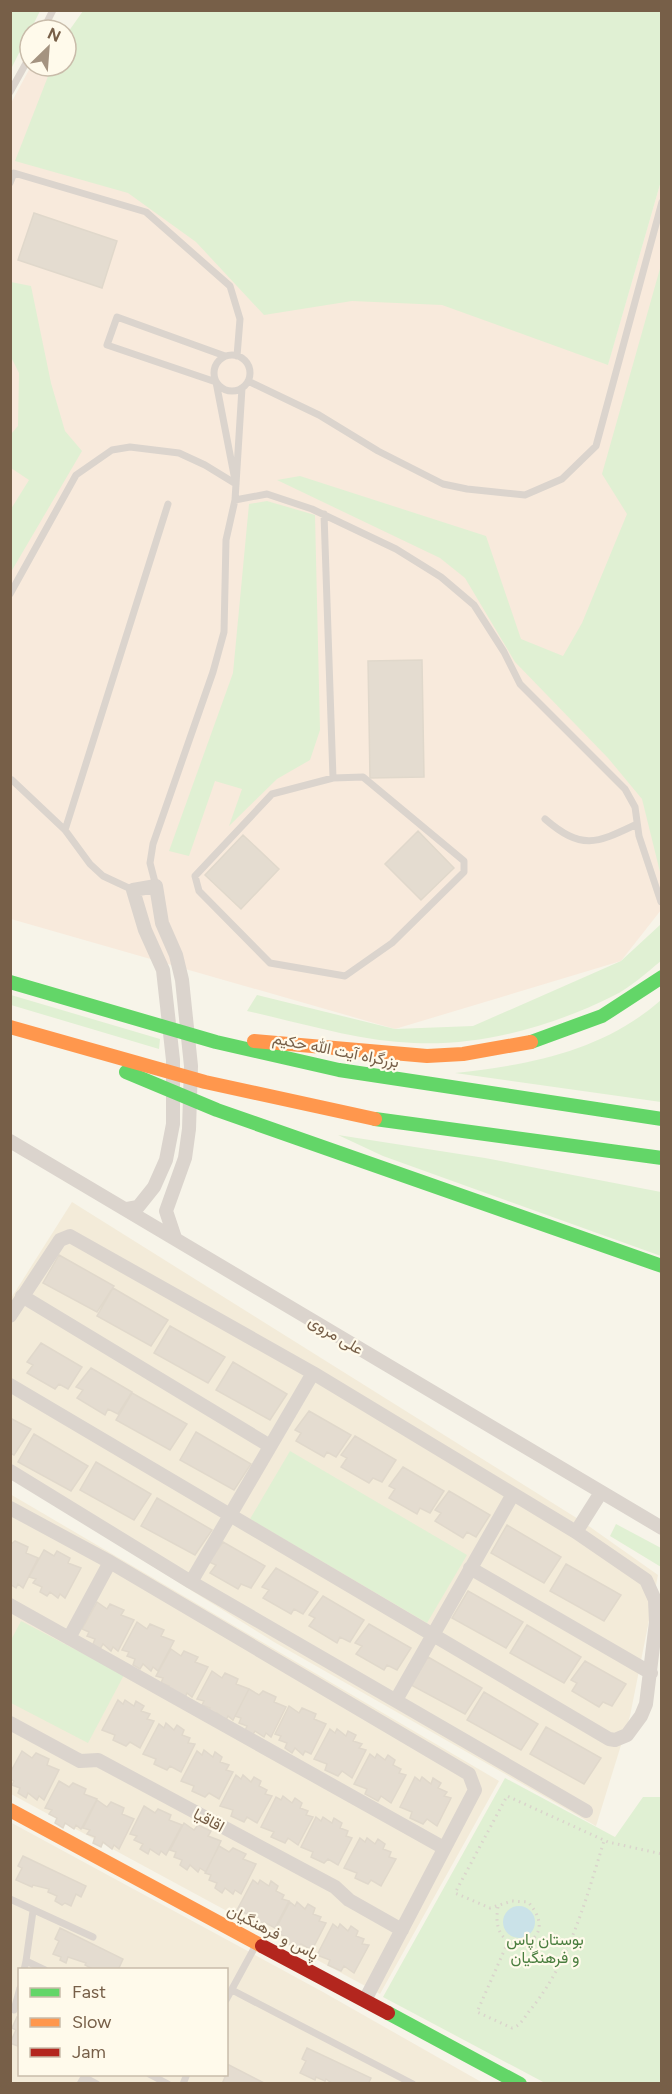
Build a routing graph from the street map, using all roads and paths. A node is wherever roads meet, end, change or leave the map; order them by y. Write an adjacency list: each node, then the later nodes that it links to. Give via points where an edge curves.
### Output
1 (18, 78): 2 (lane)
2 (10, 92)
3 (10, 183): 6 (lane, via 14,173 146,212 230,286 240,319)
4 (661, 202): 7 (lane, via 596,446 562,479 525,495 443,484 319,415)
5 (225, 356): 6 (lane); 8 (lane, via 213,370); 8 (lane, via 117,317 107,345)
6 (237, 356): 7 (lane, via 249,368)
7 (248, 381): 9 (lane)
8 (216, 382): 9 (lane, via 225,390); 10 (lane)
9 (242, 388): 10 (lane)
10 (236, 484): 11 (lane); 14 (lane, via 179,453 130,447 112,450 75,475)
11 (235, 500): 13 (lane, via 267,494); 20 (lane, via 226,540 224,632 153,844 150,863)
12 (168, 504): 19 (lane)
13 (324, 514): 15 (lane); 18 (lane, via 396,549 474,605 520,684 625,789 635,807)
14 (10, 594)
15 (333, 778): 15 (lane, via 272,794 195,876 199,891 270,963 345,976 392,943 464,872 464,861 363,777)
16 (12, 780): 19 (lane)
17 (545, 819): 18 (lane, via 572,839 587,843 606,839)
18 (637, 824): 22 (lane)
19 (65, 830): 21 (lane, via 103,876)
20 (156, 886): 21 (street); 23 (street)
21 (133, 890): 24 (street)
22 (661, 902)
23 (162, 923): 24 (street); 36 (street, via 182,980 191,1066 185,1158 166,1210)
24 (145, 930): 35 (street, via 163,970 173,1060 173,1124 166,1160 154,1186 138,1207)
25 (662, 976): 28 (main road, via 613,1013 586,1026 500,1048 429,1055 291,1040)
26 (10, 982): 28 (main road, بزرگراه آیت الله حکیم)
27 (10, 1027): 29 (main road)
28 (216, 1042): 30 (main road, بزرگراه آیت الله حکیم, via 339,1070)
29 (61, 1043): 31 (main road, via 213,1084); 37 (main road, via 217,1110)
30 (662, 1119)
31 (422, 1127): 33 (main road); 34 (main road)
32 (10, 1141): 35 (street, علی مروی)
33 (662, 1158)
34 (627, 1168)
35 (127, 1209): 36 (street, علی مروی)
36 (175, 1238): 45 (street, علی مروی)
37 (662, 1266)
38 (22, 1296): 39 (street); 40 (street, via 60,1240 70,1236); 42 (street)
39 (10, 1316)
40 (313, 1373): 42 (street); 44 (street)
41 (10, 1385): 47 (street)
42 (270, 1446): 47 (street)
43 (10, 1471): 52 (street)
44 (513, 1494): 49 (street); 51 (street)
45 (600, 1494): 48 (street, علی مروی); 49 (street)
46 (10, 1508): 50 (street)
47 (230, 1515): 52 (street); 54 (street)
48 (662, 1528)
49 (576, 1532): 56 (street, via 639,1575 653,1590 656,1622)
50 (110, 1562): 55 (street); 62 (street, via 469,1774 475,1790)
51 (471, 1568): 54 (street); 56 (street)
52 (191, 1582): 57 (street)
53 (10, 1605): 55 (street)
54 (433, 1635): 56 (street, via 615,1740 627,1735 641,1716); 57 (street)
55 (69, 1638): 62 (street)
56 (651, 1673)
57 (396, 1700): 60 (street)
58 (10, 1723): 67 (street, اقاقیا, via 80,1761 98,1760 335,1887 349,1900)
59 (10, 1810): 69 (main road, پاس و فرهنگیان)
60 (586, 1811)
61 (604, 1840): 63 (path); 65 (path, via 507,1796 455,1893 490,1908); 70 (path, via 564,1956 537,2003 512,2028 477,2012)
62 (444, 1848): 67 (street)
63 (662, 1854)
64 (10, 1899): 66 (lane)
65 (498, 1907): 70 (path, via 499,1932); 70 (path, via 512,1901 528,1902 540,1922 532,1941 519,1946)
66 (33, 1911): 68 (lane); 71 (lane)
67 (402, 1930): 76 (street)
68 (93, 1936)
69 (257, 1942): 74 (lane); 76 (main road, پاس و فرهنگیان)
70 (508, 1942)
71 (26, 1961): 72 (lane); 73 (lane)
72 (24, 1968)
73 (41, 1968)
74 (232, 1990): 75 (lane); 81 (lane)
75 (228, 1997)
76 (364, 2000): 82 (main road, پاس و فرهنگیان)
77 (153, 2076): 80 (lane)
78 (80, 2084): 79 (lane, via 84,2077)
79 (97, 2084)
80 (168, 2084)
81 (413, 2084)
82 (520, 2084)

